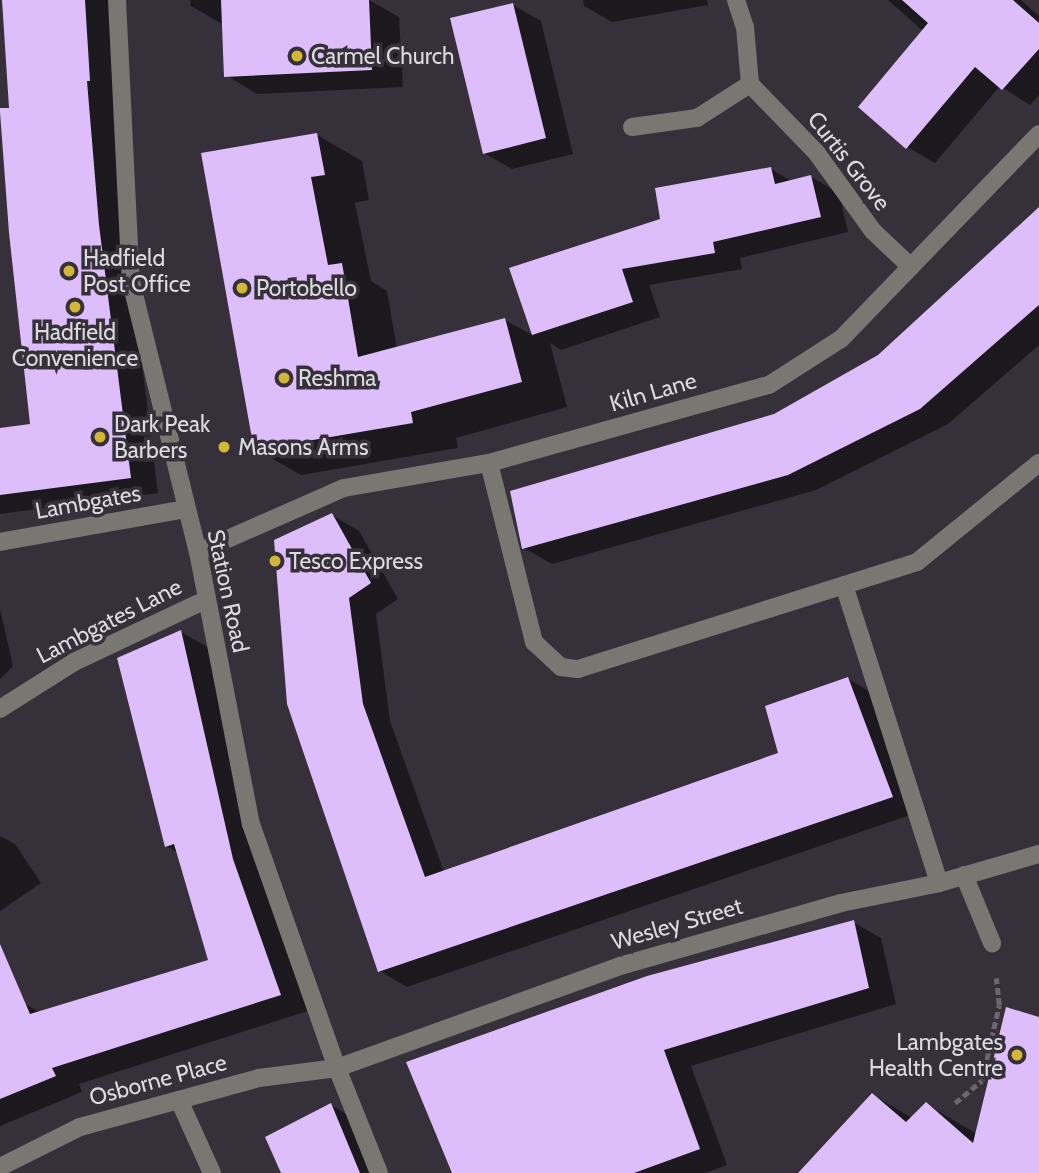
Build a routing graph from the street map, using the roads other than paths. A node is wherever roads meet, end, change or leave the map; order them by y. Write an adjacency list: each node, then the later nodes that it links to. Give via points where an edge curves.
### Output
1 (117, 0): 9 (street, Station Road, via 131,282)
2 (736, 0): 3 (street, via 745,27)
3 (750, 84): 4 (street, via 697,118); 6 (street, Curtis Grove, via 816,152 873,232)
4 (632, 127)
5 (1039, 134): 6 (street, Kiln Lane)
6 (911, 267): 7 (street, Kiln Lane, via 841,339 769,385)
7 (489, 463): 11 (street, Kiln Lane, via 344,488); 12 (street, via 534,642 561,667 578,669)
8 (1039, 463): 12 (street, via 917,562)
9 (185, 509): 10 (street, Lambgates); 11 (street, Station Road)
10 (0, 542)
11 (198, 552): 13 (street, Station Road)
12 (844, 585): 17 (street)
13 (205, 600): 14 (street, Lambgates Lane, via 74,662); 19 (street, Station Road, via 251,824)
14 (0, 709)
15 (1039, 854): 16 (street, Wesley Street)
16 (964, 875): 17 (street, Wesley Street); 18 (street)
17 (939, 883): 19 (street, Wesley Street, via 841,903 620,966)
18 (992, 943)
19 (337, 1068): 20 (street, Osborne Place, via 259,1078); 23 (street, Station Road)
20 (179, 1100): 21 (street, Osborne Place, via 80,1127); 22 (street)
21 (0, 1167)
22 (212, 1173)
23 (379, 1173)

